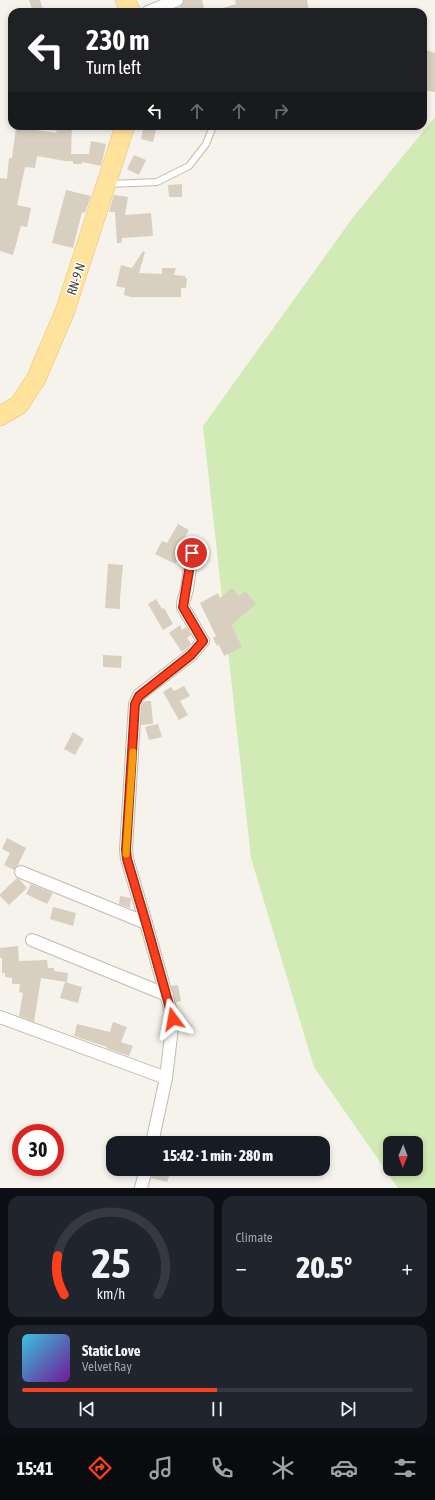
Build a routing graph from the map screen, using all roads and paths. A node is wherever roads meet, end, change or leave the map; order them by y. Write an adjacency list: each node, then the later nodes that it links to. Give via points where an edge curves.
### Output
1 (178, 0): 2 (street)
2 (158, 8)
3 (124, 130): 5 (main road, RN-9 N)
4 (211, 130): 5 (lane, via 206,144 190,166 157,182)
5 (106, 184): 6 (main road, RN-9 N, via 65,312 36,379 19,405)
6 (0, 416)
7 (192, 553): 9 (street, via 183,607 203,641 191,655 139,696 135,704 126,850)
8 (21, 872): 9 (street)
9 (146, 923): 11 (street)
10 (32, 940): 11 (street)
11 (167, 995): 13 (street, via 173,1019)
12 (0, 1017): 13 (street)
13 (166, 1078): 14 (street)
14 (154, 1136)
15 (144, 1176): 16 (street)
16 (140, 1188)

